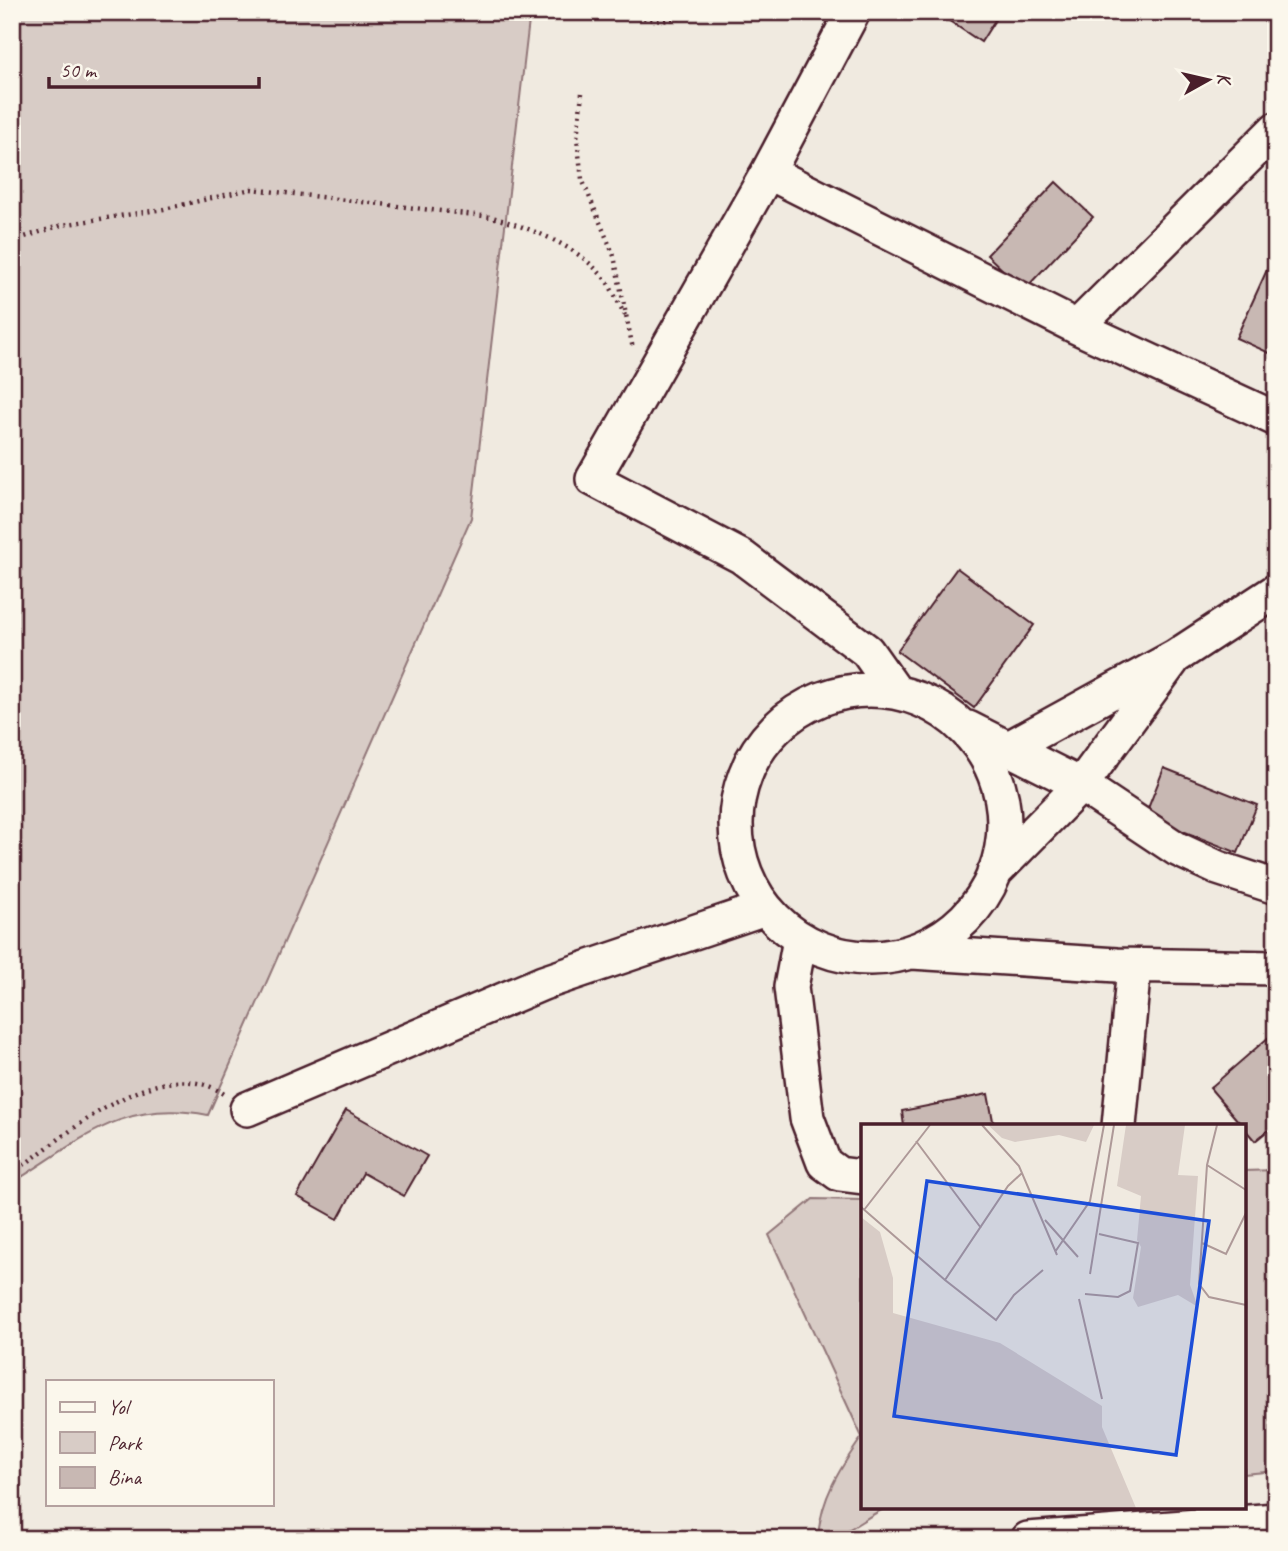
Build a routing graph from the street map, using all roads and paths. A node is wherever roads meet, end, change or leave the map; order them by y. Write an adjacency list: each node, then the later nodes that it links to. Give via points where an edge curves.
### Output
1 (437, 12): 2 (path, via 487,16)
2 (532, 12)
3 (609, 12): 7 (path)
4 (658, 12): 7 (path)
5 (709, 12): 7 (path)
6 (853, 12): 10 (street)
7 (662, 22)
8 (582, 93): 12 (path, via 577,138 582,179 614,256)
9 (1276, 129): 13 (street)
10 (768, 172): 13 (street); 14 (street)
11 (12, 241): 12 (path, via 62,225 164,209 231,192 271,190 492,217 547,236 588,262 605,280)
12 (626, 317): 14 (path)
13 (1077, 327): 15 (street)
14 (642, 392): 18 (street, via 593,479 742,557 867,651)
15 (1276, 419)
16 (1276, 591): 17 (street)
17 (1175, 657): 19 (street); 20 (street)
18 (896, 692): 19 (street, via 919,699); 23 (street, via 850,691 816,701 786,719 755,754 738,797 737,844 752,888)
19 (997, 754): 20 (street); 21 (street, via 1004,827)
20 (1081, 785): 21 (street); 22 (street, via 1177,849)
21 (994, 873): 25 (street, via 970,913 953,929)
22 (1276, 887)
23 (765, 908): 24 (street); 28 (street, via 543,983)
24 (800, 939): 25 (street, via 843,956); 31 (street, via 791,987 807,1118 824,1163 839,1174)
25 (912, 952): 26 (street)
26 (1134, 966): 27 (street); 29 (street)
27 (1276, 968)
28 (247, 1109): 30 (path, via 214,1087 189,1081 158,1084 110,1105)
29 (1119, 1124)
30 (12, 1173)
31 (861, 1177)
32 (1276, 1520): 33 (street)
33 (1160, 1534): 34 (street)
34 (1028, 1539)

